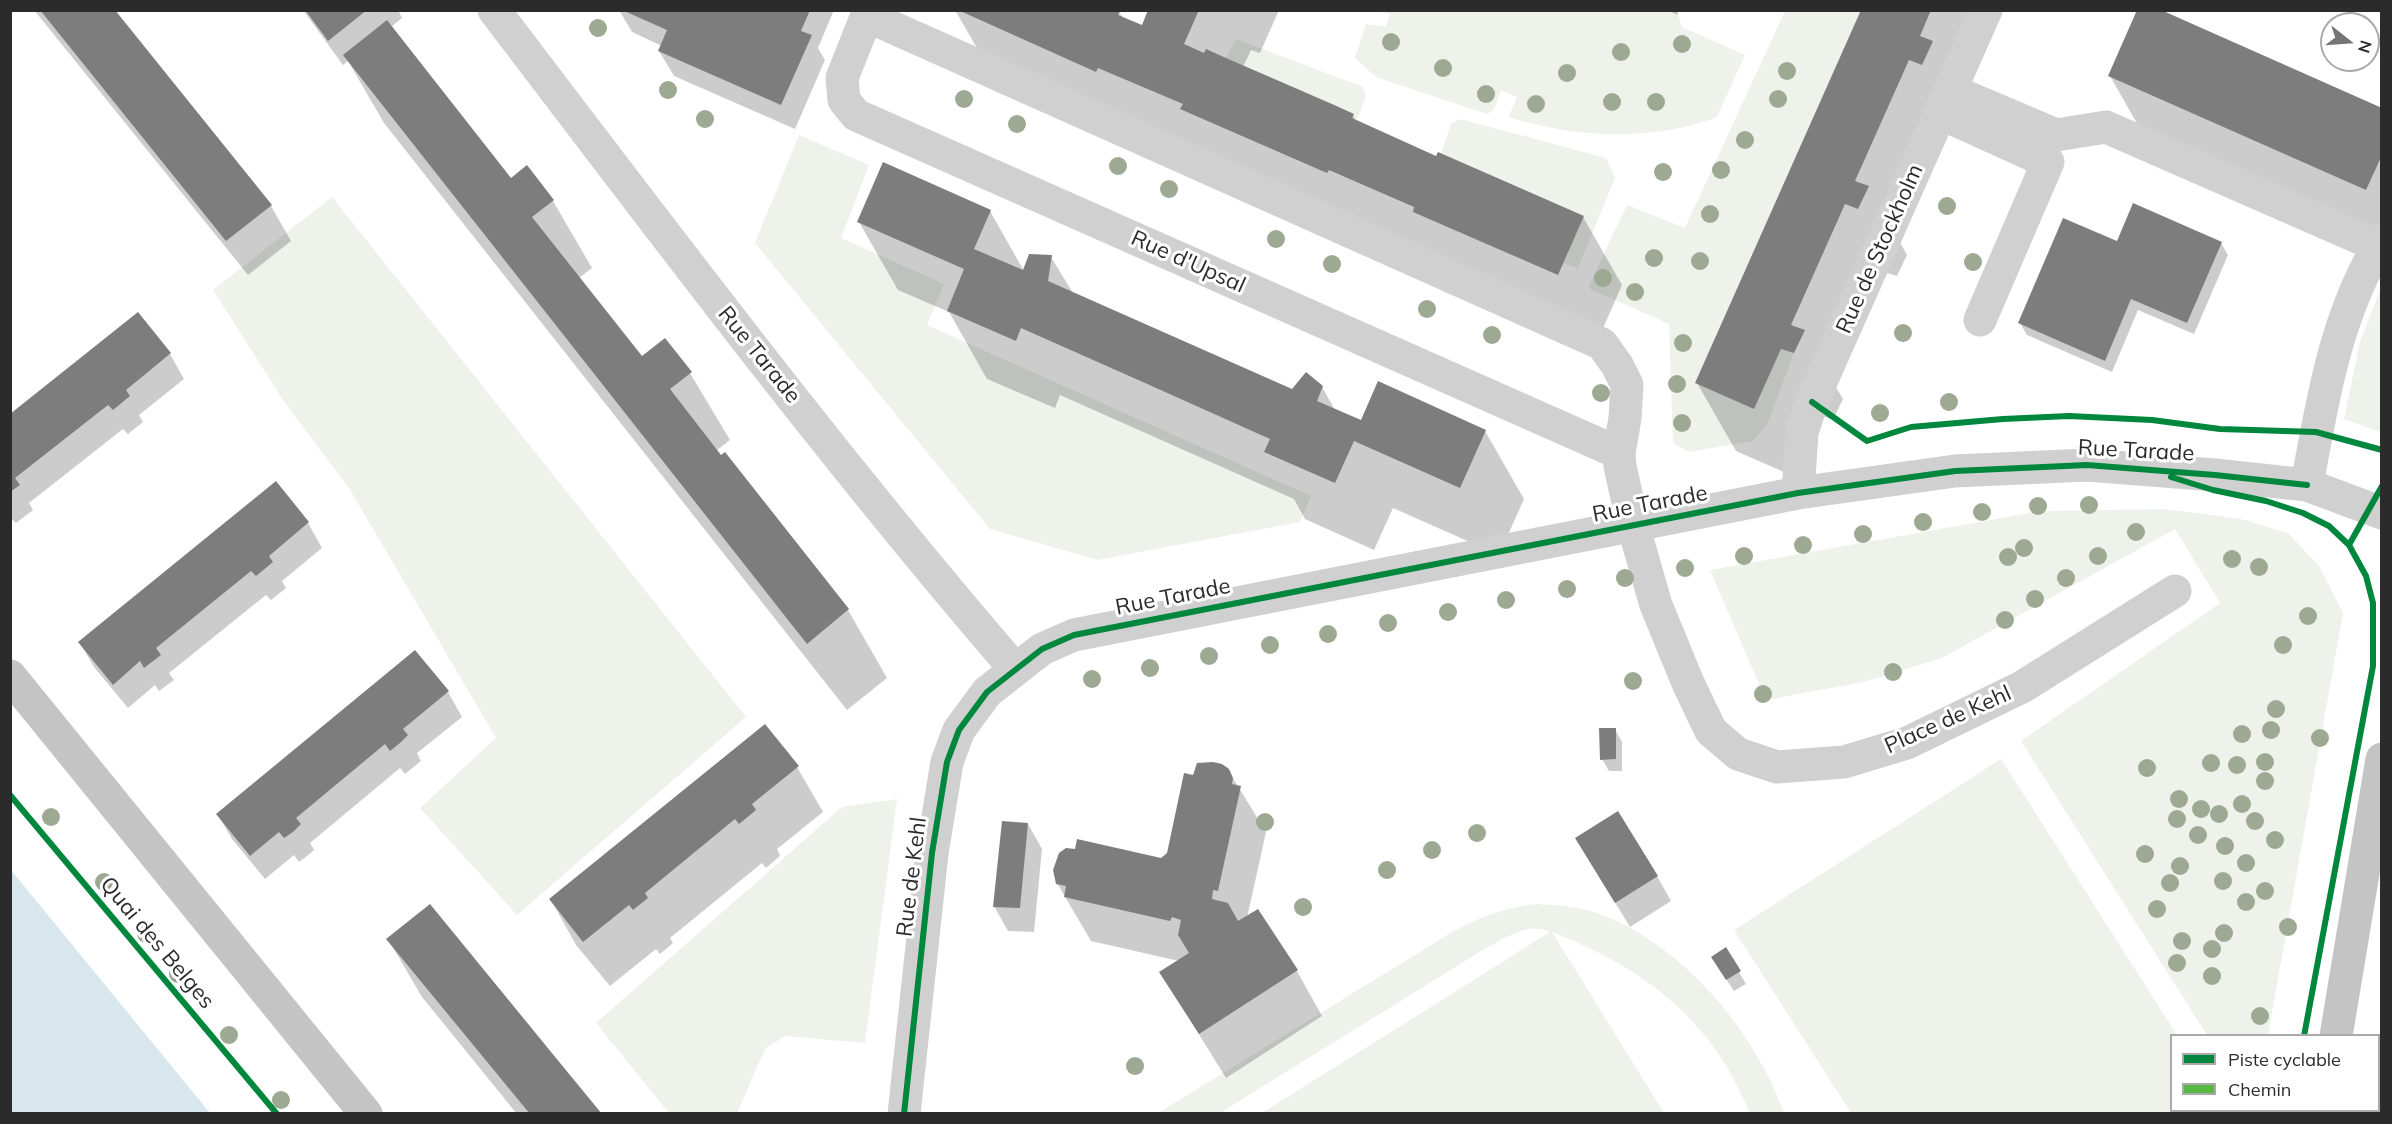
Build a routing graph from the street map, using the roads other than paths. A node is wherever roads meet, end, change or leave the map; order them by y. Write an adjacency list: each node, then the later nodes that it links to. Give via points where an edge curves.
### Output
1 (494, 10): 13 (street, Rue Tarade, via 706,288)
2 (1986, 10): 4 (street, Rue de Stockholm)
3 (868, 13): 7 (street, Rue d'Upsal, via 1602,344 1627,385); 7 (street, Rue d'Upsal, via 842,78 844,100 856,114)
4 (1945, 101): 5 (street, via 2056,135 2106,127); 6 (street, via 2048,162); 9 (street, Rue de Stockholm, via 1812,402 1802,432)
5 (2380, 243): 8 (street, via 2359,282 2337,344)
6 (1980, 320)
7 (1619, 453): 11 (street, Rue d'Upsal)
8 (2307, 485): 9 (street, Rue Tarade, via 2087,465 1955,471); 10 (street, Rue Tarade)
9 (1798, 494): 11 (street, Rue Tarade)
10 (2382, 513)
11 (1633, 525): 12 (street, Place de Kehl, via 1656,605 1711,731 1738,754 1777,767 1844,762 1907,743 2022,687); 13 (street, Rue Tarade, via 1074,635 1042,649)
12 (2175, 591)
13 (1015, 669): 18 (street, Rue de Kehl, via 987,692 959,730 947,762 932,853)
14 (10, 676): 17 (main road)
15 (2382, 759): 16 (main road)
16 (2336, 1034)
17 (366, 1113)
18 (904, 1113)

